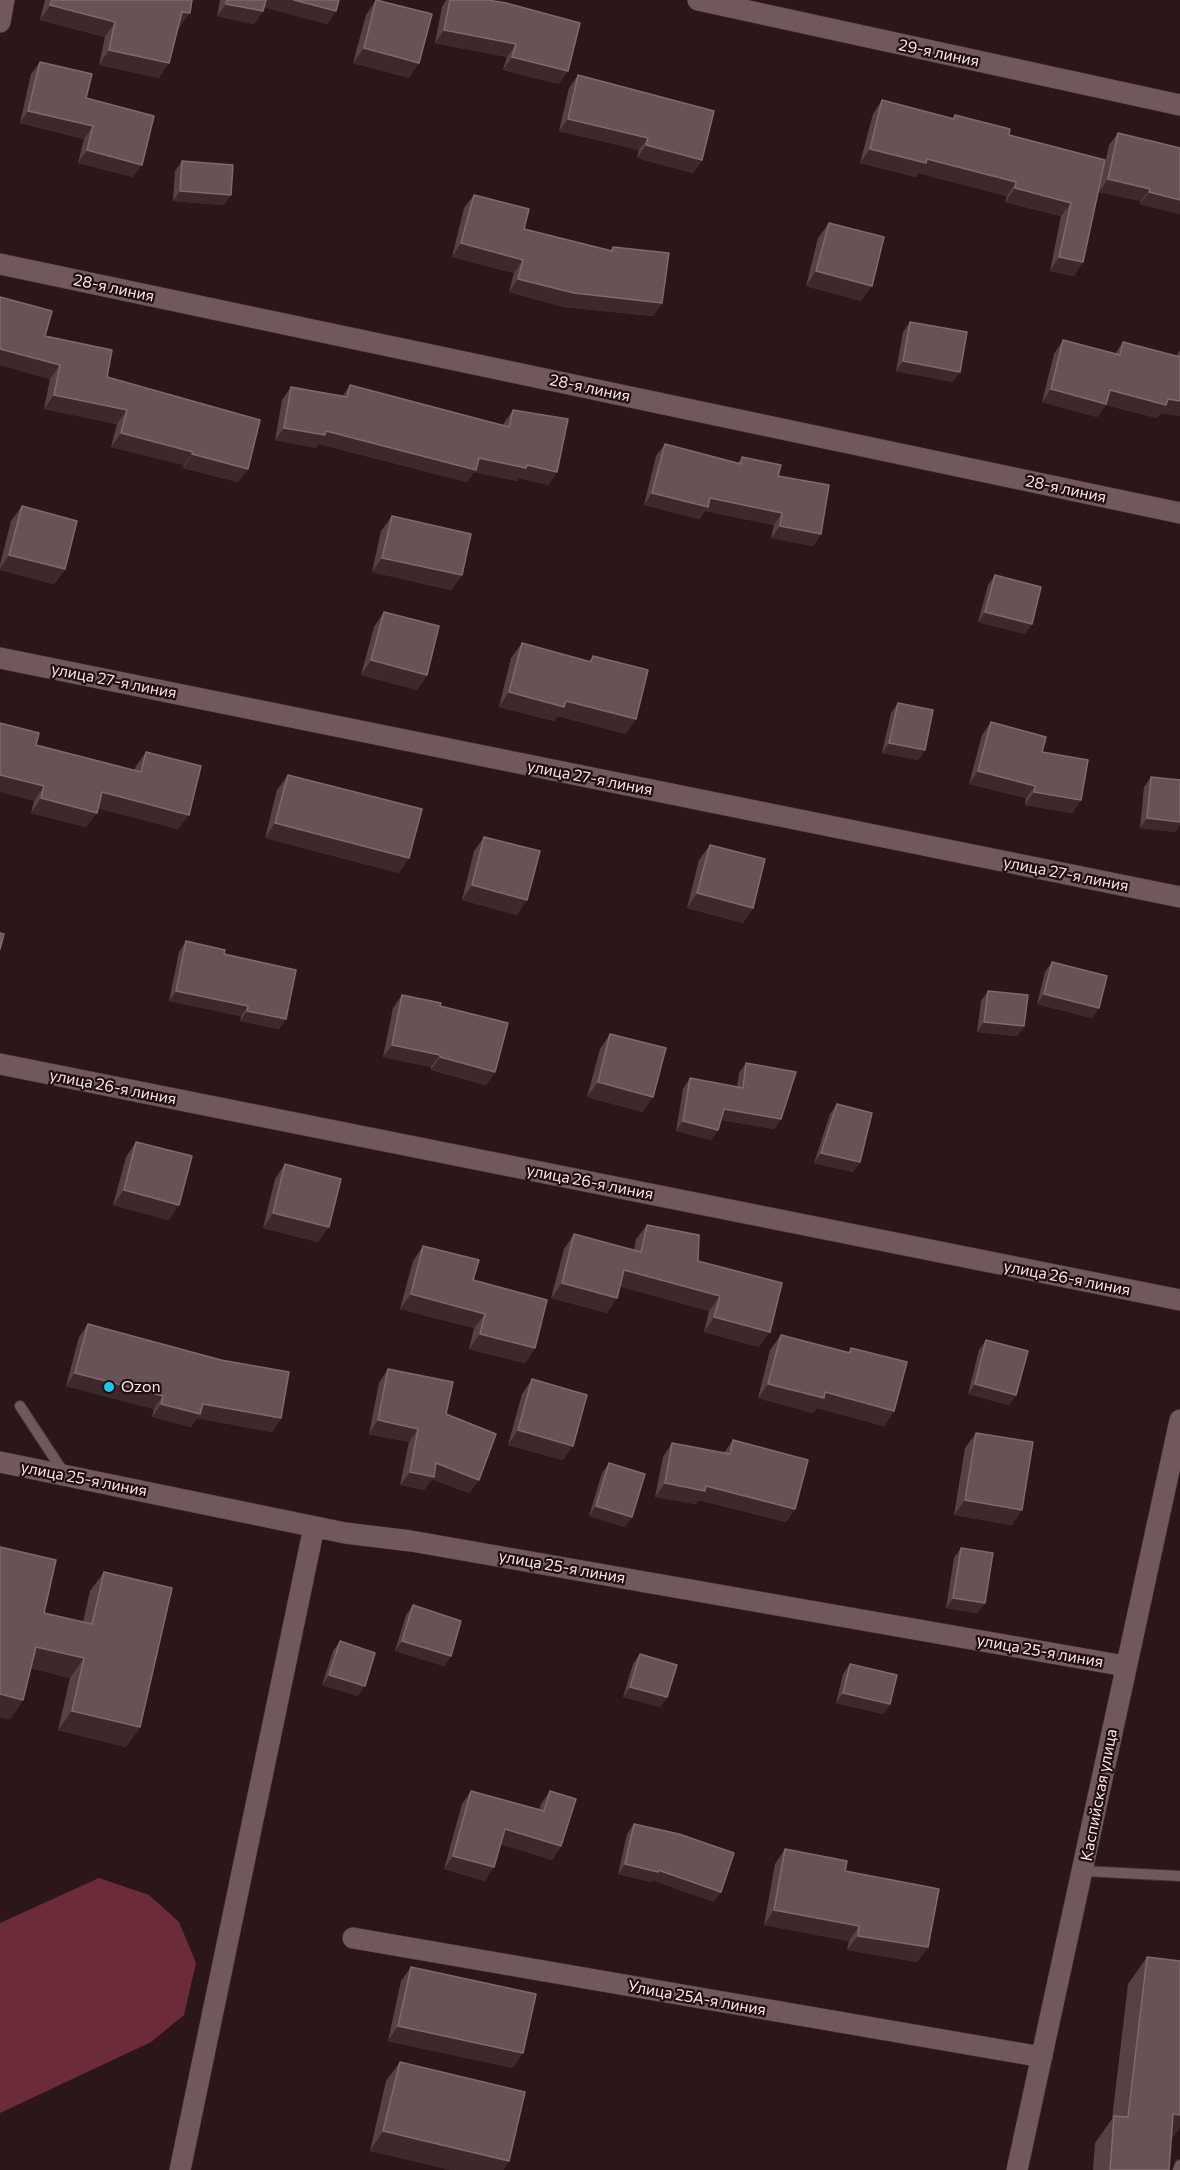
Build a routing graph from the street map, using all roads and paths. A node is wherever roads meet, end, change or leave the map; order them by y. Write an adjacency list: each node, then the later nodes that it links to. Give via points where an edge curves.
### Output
1 (4, 0): 3 (street)
2 (698, 0): 4 (street, 29-я линия)
3 (0, 22)
4 (1180, 105)
5 (0, 264): 6 (street, 28-я линия)
6 (1180, 513)
7 (0, 658): 8 (street, улица 27-я линия)
8 (1180, 897)
9 (0, 1064): 10 (street, улица 26-я линия)
10 (1180, 1300)
11 (20, 1406): 14 (lane)
12 (1180, 1420): 16 (street, Каспийская улица)
13 (0, 1462): 14 (street, улица 25-я линия)
14 (64, 1473): 15 (street, улица 25-я линия)
15 (314, 1527): 16 (street, улица 25-я линия); 22 (street)
16 (1125, 1666): 17 (street, Каспийская улица)
17 (1083, 1871): 18 (lane); 20 (street, Каспийская улица)
18 (1180, 1876)
19 (353, 1938): 20 (street, Улица 25А-я линия)
20 (1041, 2058): 23 (street, Каспийская улица)
21 (1180, 2165): 24 (lane)
22 (180, 2170)
23 (1017, 2170)
24 (1178, 2170)

